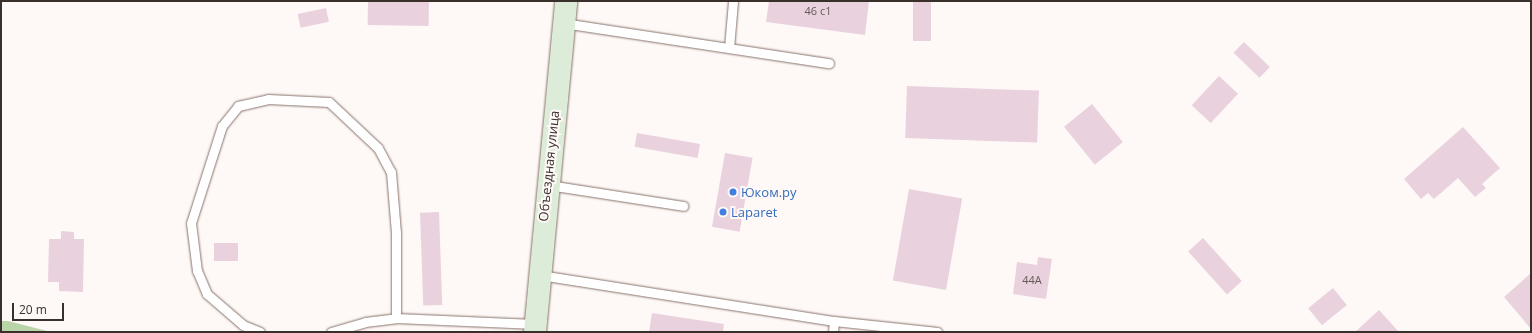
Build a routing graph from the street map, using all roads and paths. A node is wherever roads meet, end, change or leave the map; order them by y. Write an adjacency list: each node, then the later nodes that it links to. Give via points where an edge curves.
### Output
1 (566, 1): 3 (main road, Объездная улица)
2 (733, 1): 4 (lane)
3 (563, 23): 4 (lane); 6 (main road, Объездная улица)
4 (729, 48): 5 (lane)
5 (829, 63)
6 (547, 185): 7 (lane); 8 (main road, Объездная улица)
7 (683, 206)
8 (539, 275): 10 (lane); 11 (main road, Объездная улица)
9 (396, 318): 11 (lane); 12 (lane, via 396,233 391,172 378,148 329,102 268,99 238,106 222,126 191,223 197,271 207,294 242,325); 13 (lane, via 365,322)
10 (834, 321): 14 (lane); 15 (lane)
11 (535, 328)
12 (260, 332)
13 (331, 332)
14 (833, 332)
15 (937, 332)

